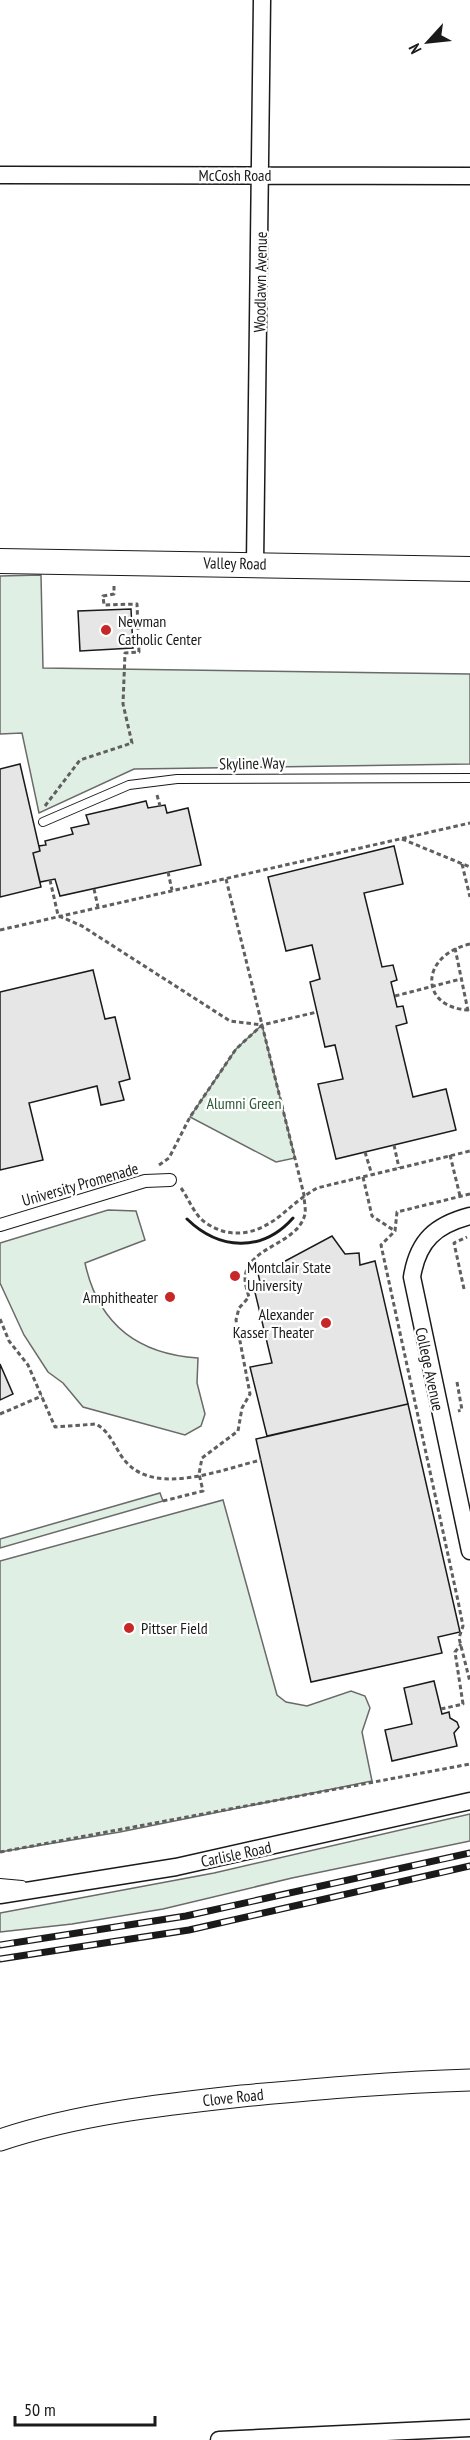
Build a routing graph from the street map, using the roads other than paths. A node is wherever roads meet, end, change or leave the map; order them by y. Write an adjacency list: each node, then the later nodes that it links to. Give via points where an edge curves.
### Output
1 (262, 0): 3 (street, Woodlawn Avenue)
2 (0, 175): 3 (street, McCosh Road)
3 (261, 175): 4 (street, McCosh Road); 6 (street, Woodlawn Avenue)
4 (470, 176)
5 (0, 561): 6 (main road, Valley Road)
6 (255, 564): 7 (main road, Valley Road)
7 (470, 568)
8 (470, 778): 9 (lane, Skyline Way, via 177,779 129,785)
9 (43, 822)
10 (170, 1180): 12 (street, University Promenade, via 145,1181)
11 (470, 1216): 13 (street, College Avenue, via 447,1222 429,1237 414,1264 412,1277)
12 (0, 1225)
13 (470, 1551)
14 (470, 1801): 16 (street, Carlisle Road, via 293,1843)
15 (0, 1883): 16 (lane)
16 (49, 1888): 17 (street, Carlisle Road)
17 (0, 1896)
18 (470, 2080): 19 (street, Clove Road, via 380,2082 179,2103 50,2124)
19 (0, 2140)
20 (470, 2428): 21 (street)
21 (219, 2440)

